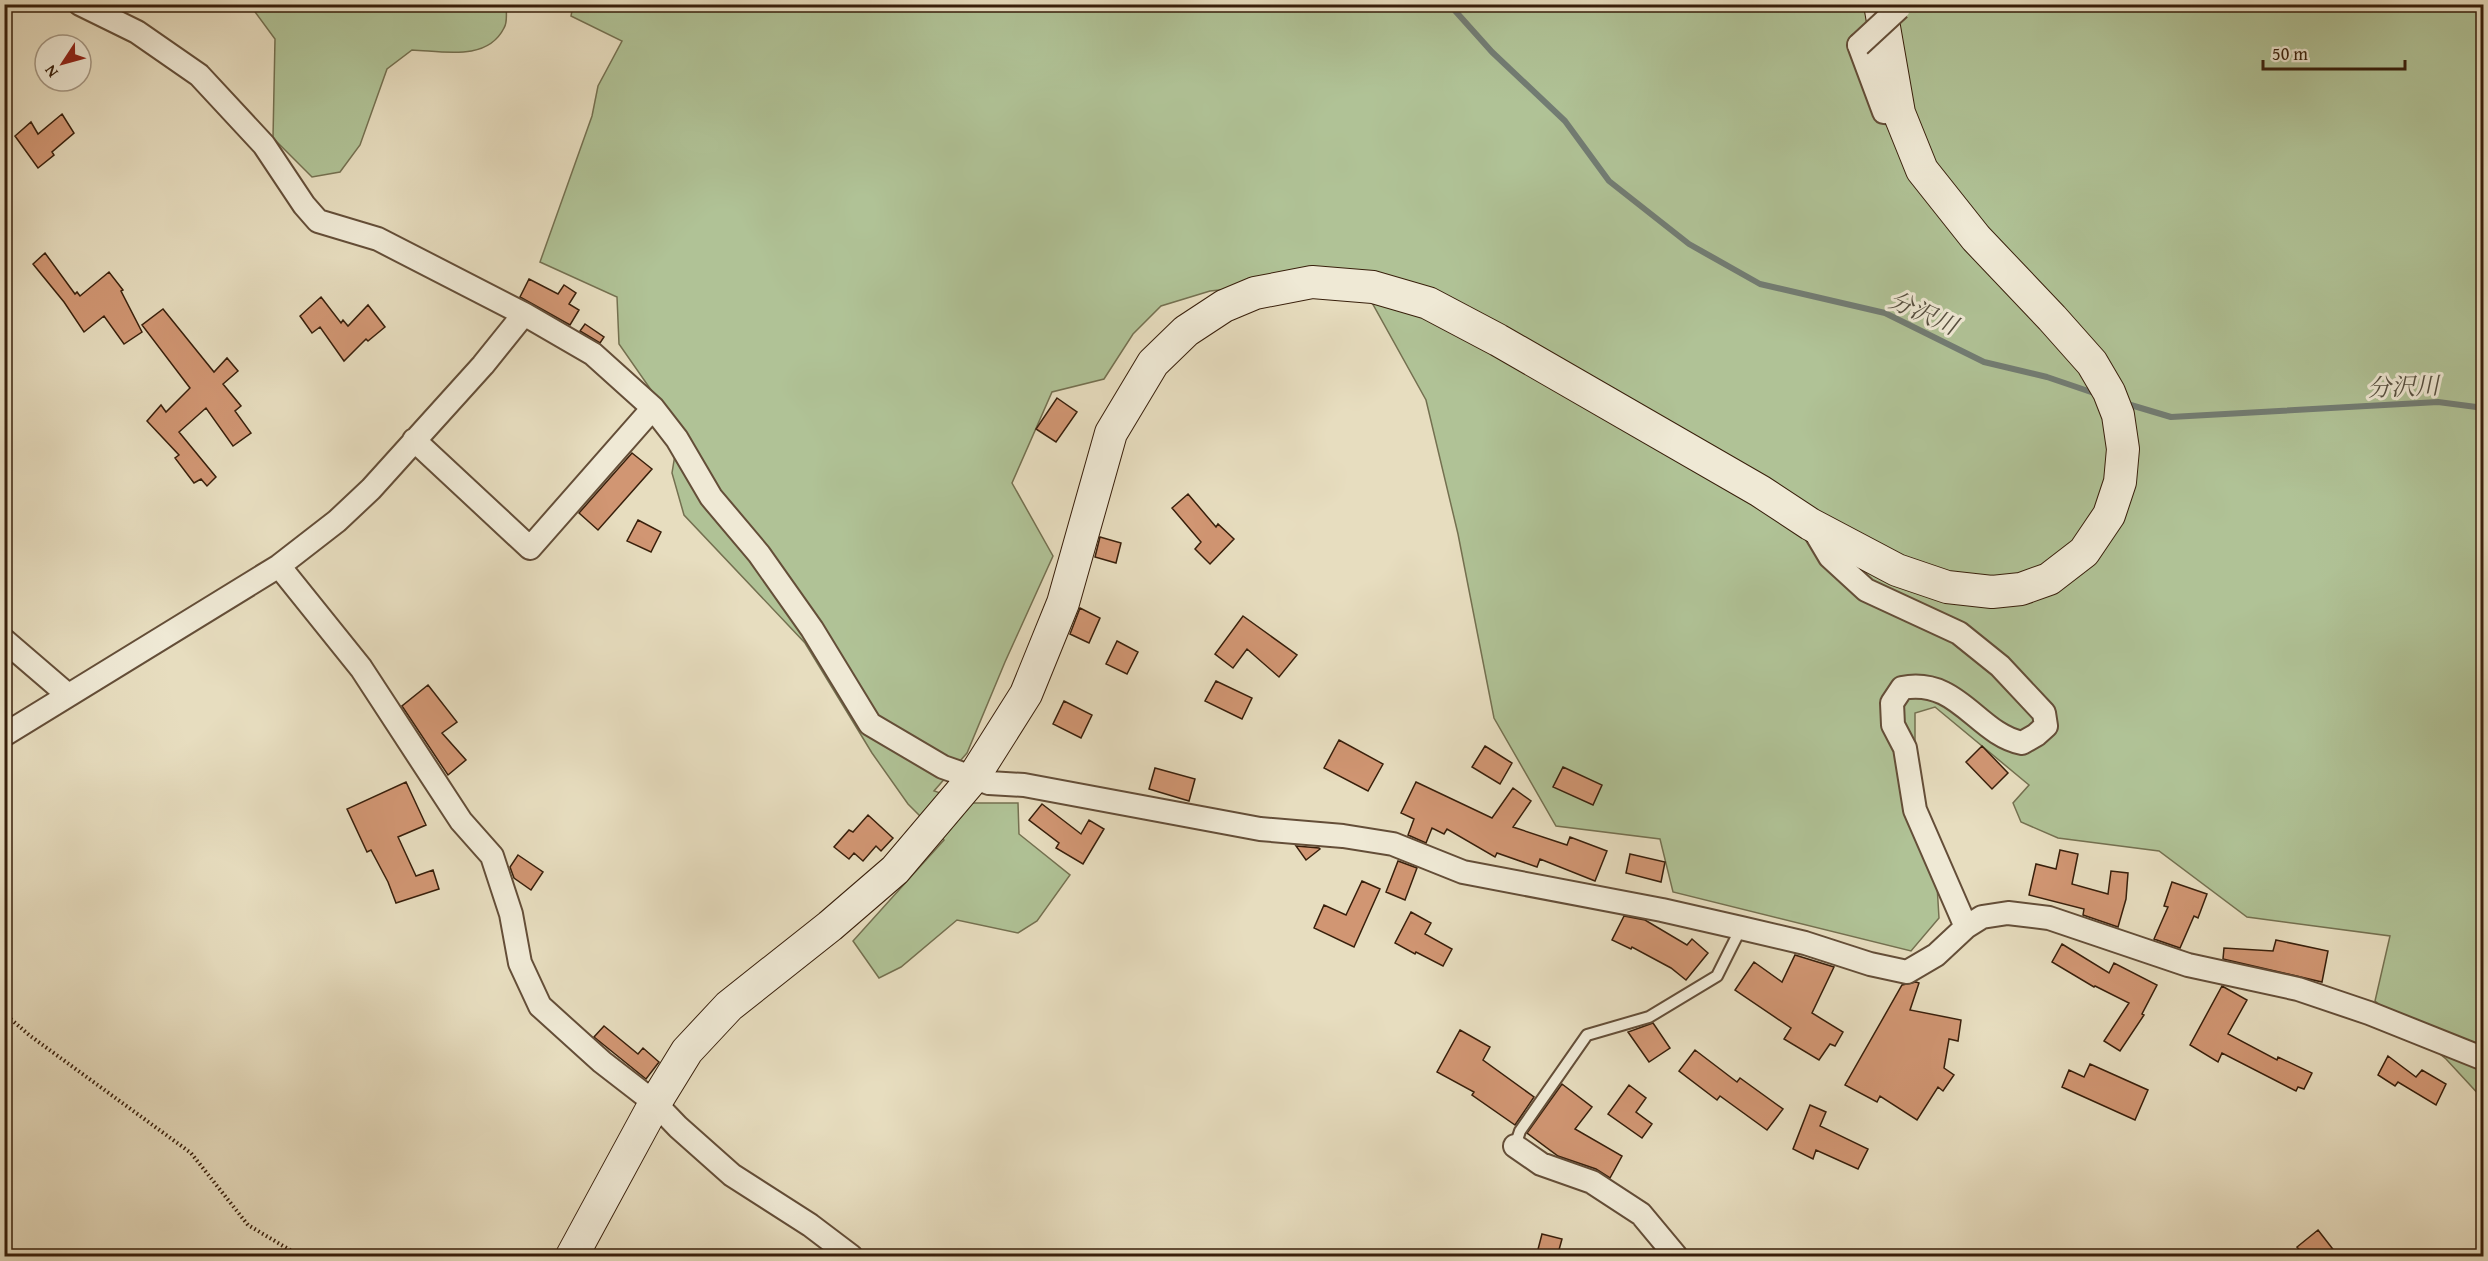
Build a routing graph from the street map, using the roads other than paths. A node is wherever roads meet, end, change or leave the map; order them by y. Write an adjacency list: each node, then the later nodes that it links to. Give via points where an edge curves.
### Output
1 (80, 4): 4 (street, via 137,32 199,75 264,145 318,221 378,239)
2 (1894, 6): 3 (street); 3 (street, bridge, via 1859,45 1884,112)
3 (1899, 112): 7 (street, via 1922,170 1976,238 2092,363 2118,415 2123,449 2120,482 2109,515 2084,552 2049,579 2021,589 1992,592 1947,587 1897,570)
4 (524, 314): 5 (street, via 593,354); 6 (street)
5 (653, 408): 6 (street, via 530,548); 12 (street, via 711,497 759,554 812,629 870,724 943,767)
6 (414, 440): 8 (street, via 337,521)
7 (1810, 524): 12 (street, via 1740,479 1428,303 1373,286 1312,282 1255,293 1224,306 1178,339 1153,363 1111,433 1063,603 1026,694); 13 (street, via 1830,557 1866,590 1959,633 2000,666 2044,713 2046,726 2022,743 2007,740 1964,705 1933,689 1902,688 1892,703 1893,725 1905,748 1915,810)
8 (279, 566): 10 (street); 16 (street, via 361,668 461,821 492,856 511,914 520,963 540,1006)
9 (4, 640): 10 (street)
10 (68, 695): 11 (street)
11 (4, 735)
12 (974, 778): 14 (street, via 1260,829 1393,844 1463,872); 16 (street, via 895,870 729,1006 687,1051)
13 (1966, 927): 14 (street, via 1936,955 1907,972); 15 (street, via 1982,917 2008,913 2049,918 2188,965 2298,989)
14 (1742, 928): 17 (lane, via 1717,975 1702,986 1649,1017 1587,1035 1520,1131)
15 (2484, 1059)
16 (654, 1103): 18 (street); 19 (street, via 732,1175)
17 (1515, 1146): 20 (street, via 1541,1164 1592,1182 1641,1214)
18 (572, 1257)
19 (851, 1257)
20 (1676, 1257)

